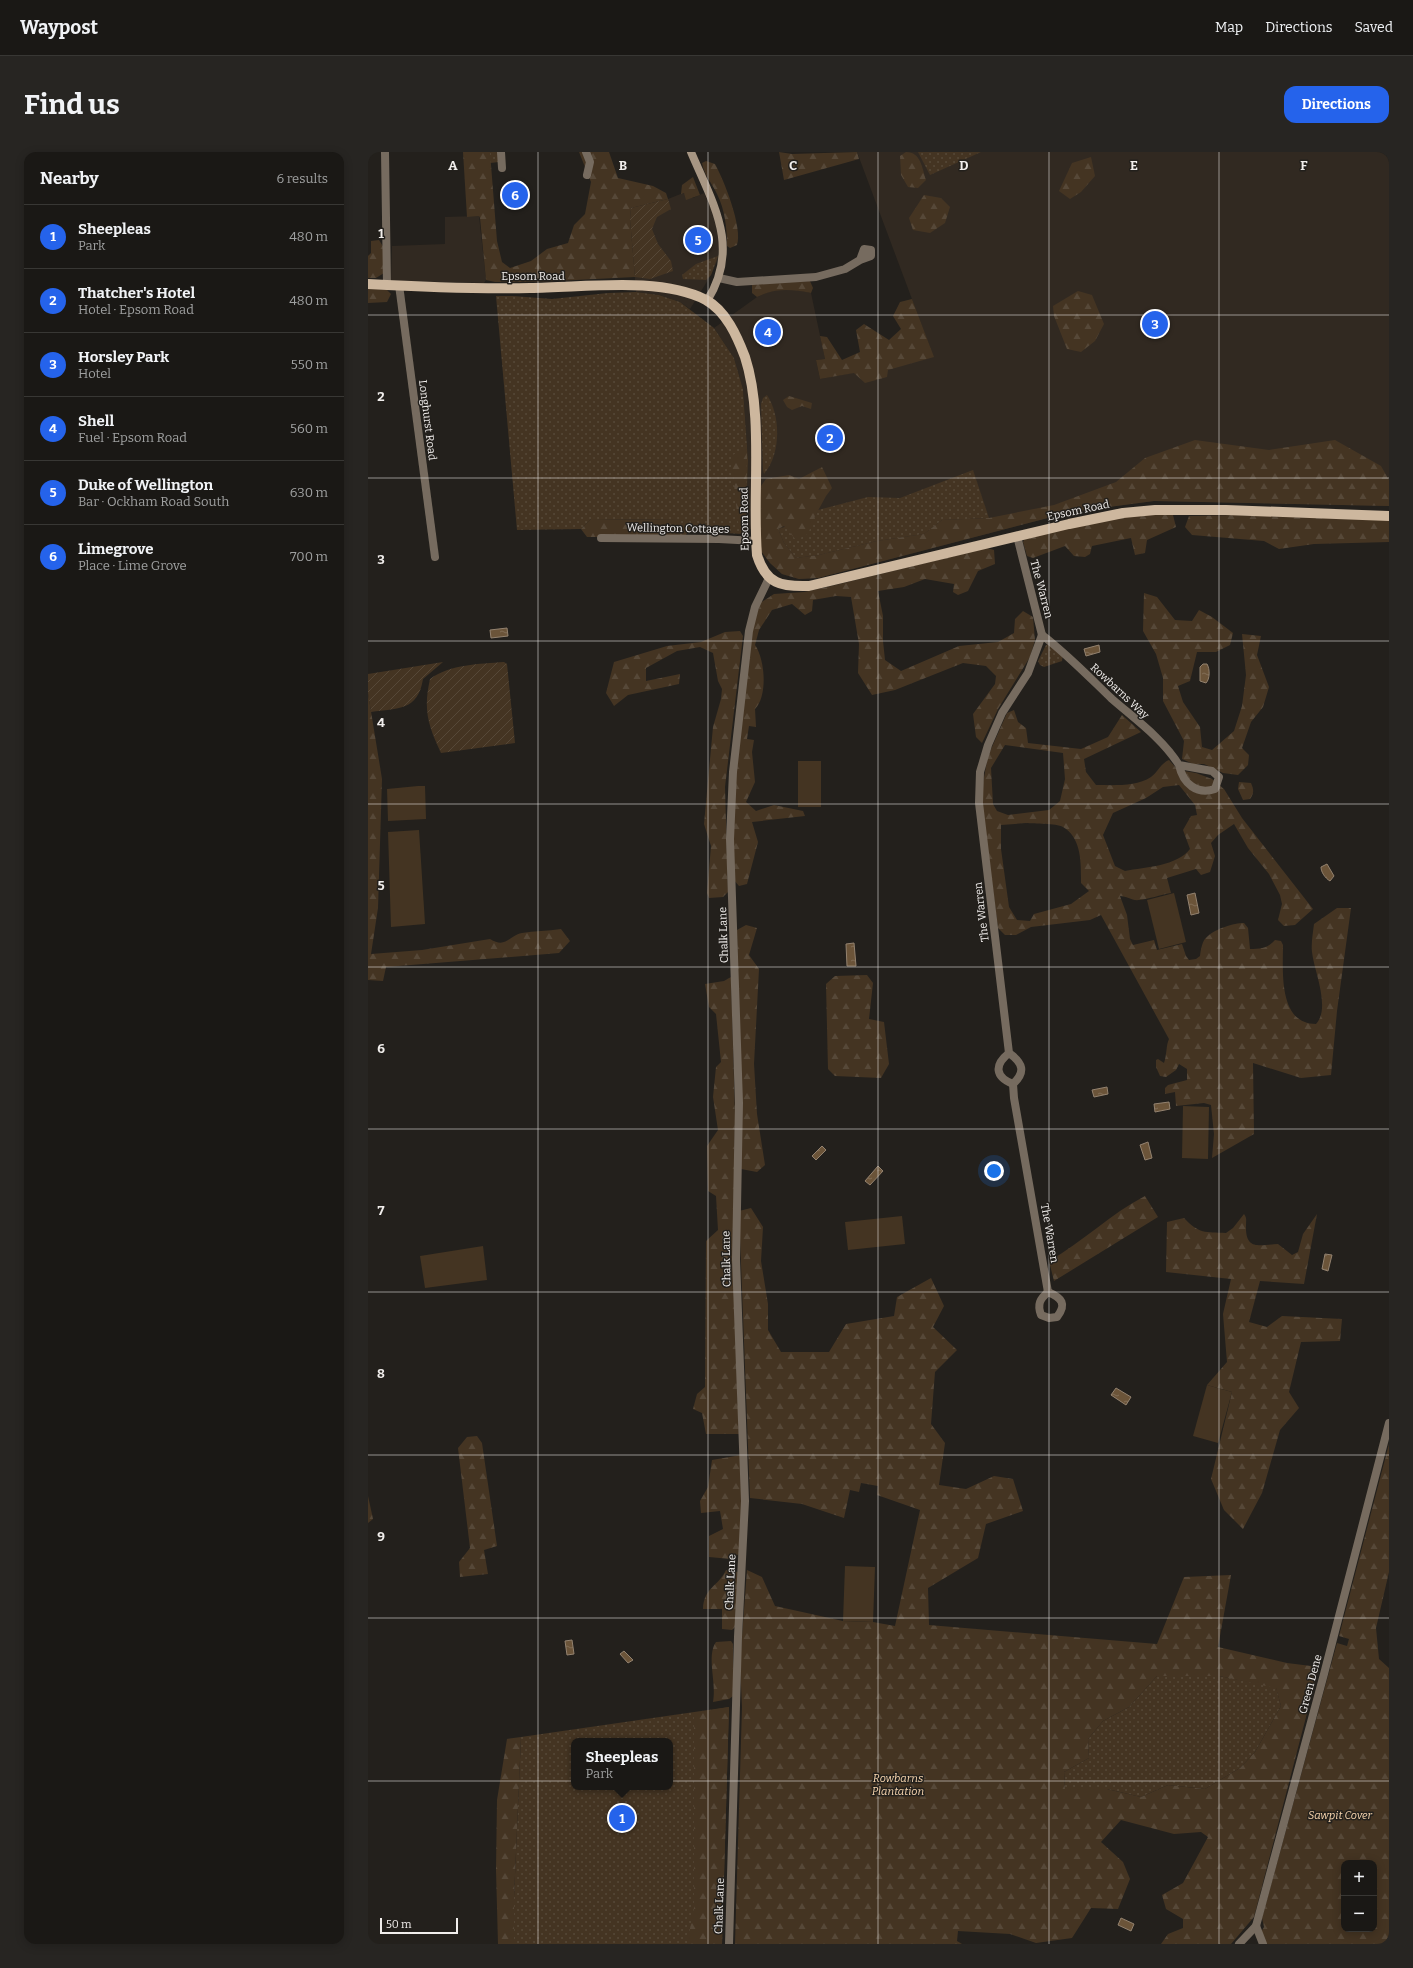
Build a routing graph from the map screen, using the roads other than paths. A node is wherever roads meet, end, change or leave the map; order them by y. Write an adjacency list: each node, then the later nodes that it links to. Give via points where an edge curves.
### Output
1 (385, 152): 10 (street)
2 (501, 152): 5 (street)
3 (586, 152): 6 (street, via 590,162)
4 (691, 152): 8 (main road, via 723,230 723,262)
5 (502, 168)
6 (587, 175)
7 (860, 260): 8 (street, via 845,269 816,276 737,282)
8 (719, 278): 12 (main road)
9 (368, 284): 10 (main road, Epsom Road)
10 (387, 285): 11 (main road, Epsom Road)
11 (399, 285): 12 (main road, Epsom Road, via 514,288 644,286 687,292); 17 (street, Longhurst Road)
12 (707, 301): 16 (main road, Epsom Road, via 729,322 744,357 752,387)
13 (1389, 516): 14 (main road, Epsom Road, via 1155,510 1123,513)
14 (1017, 536): 18 (main road, Epsom Road, via 809,586 793,587); 19 (street, The Warren)
15 (601, 538): 16 (street, Wellington Cottages)
16 (756, 541): 18 (main road, Epsom Road, via 761,568)
17 (435, 557)
18 (769, 578): 26 (street, Chalk Lane, via 755,607 748,630 733,772 730,840 739,1103 736,1260 745,1501 738,1637)
19 (1042, 634): 20 (street, Rowbarns Way, via 1156,739); 21 (street, The Warren, via 1028,673 1002,713 980,772 981,826)
20 (1179, 765): 20 (street, Rowbarns Way, via 1185,779 1198,791 1215,789 1219,777 1212,771)
21 (1009, 1053): 22 (street, via 1018,1059 1021,1068 1020,1077); 22 (street, via 1002,1059 998,1068 1003,1080)
22 (1013, 1084): 23 (street, The Warren)
23 (1048, 1292)
24 (1389, 1423): 25 (street, Green Dene)
25 (1256, 1926): 27 (street, Green Dene); 28 (street)
26 (729, 1944)
27 (1239, 1944)
28 (1263, 1944)

